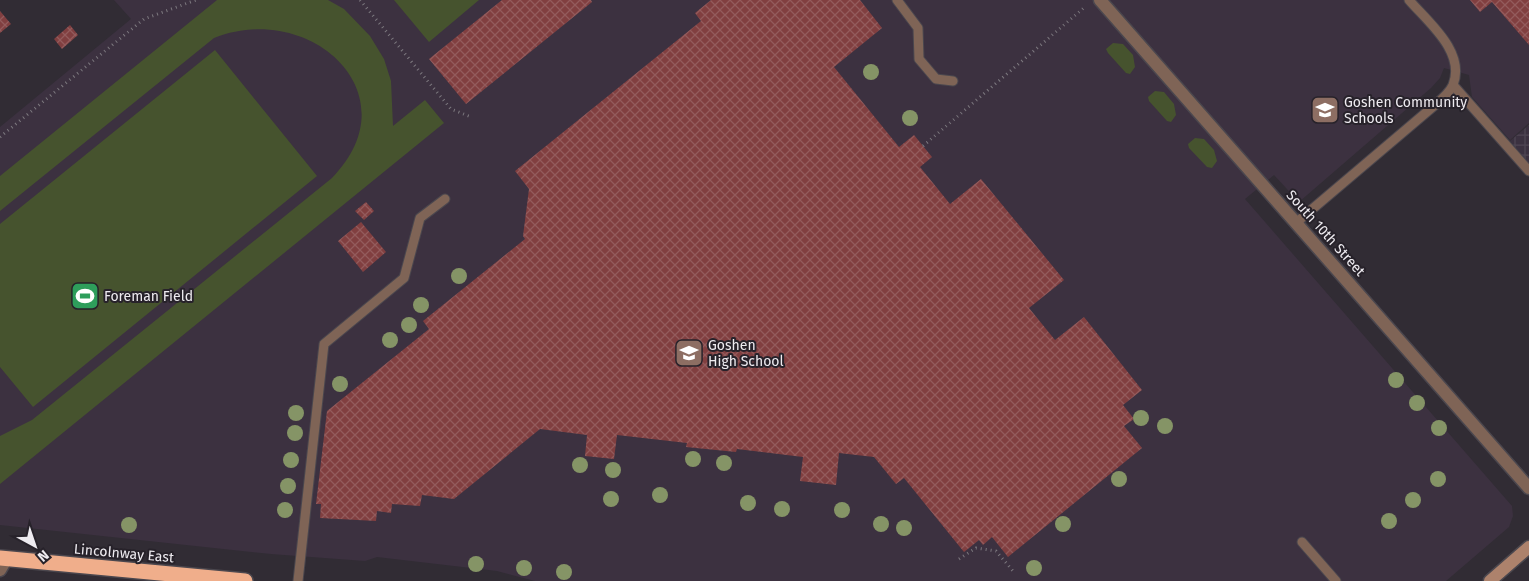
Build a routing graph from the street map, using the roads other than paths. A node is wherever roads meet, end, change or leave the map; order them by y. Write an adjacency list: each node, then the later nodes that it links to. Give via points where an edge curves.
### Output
1 (897, 0): 4 (lane, via 918,28 919,59 936,79)
2 (1100, 0): 8 (street, South 10th Street)
3 (1409, 0): 5 (lane, via 1448,45 1455,62)
4 (953, 81)
5 (1453, 85): 6 (lane); 8 (lane, via 1435,106)
6 (1529, 172)
7 (445, 198): 14 (lane, via 420,218 404,278 324,344)
8 (1297, 222): 9 (street, South 10th Street)
9 (1529, 488)
10 (1302, 542): 15 (lane)
11 (1529, 547): 16 (main road)
12 (2, 562): 13 (highway, Lincolnway East)
13 (245, 581)
14 (298, 581)
15 (1336, 581)
16 (1490, 581)

